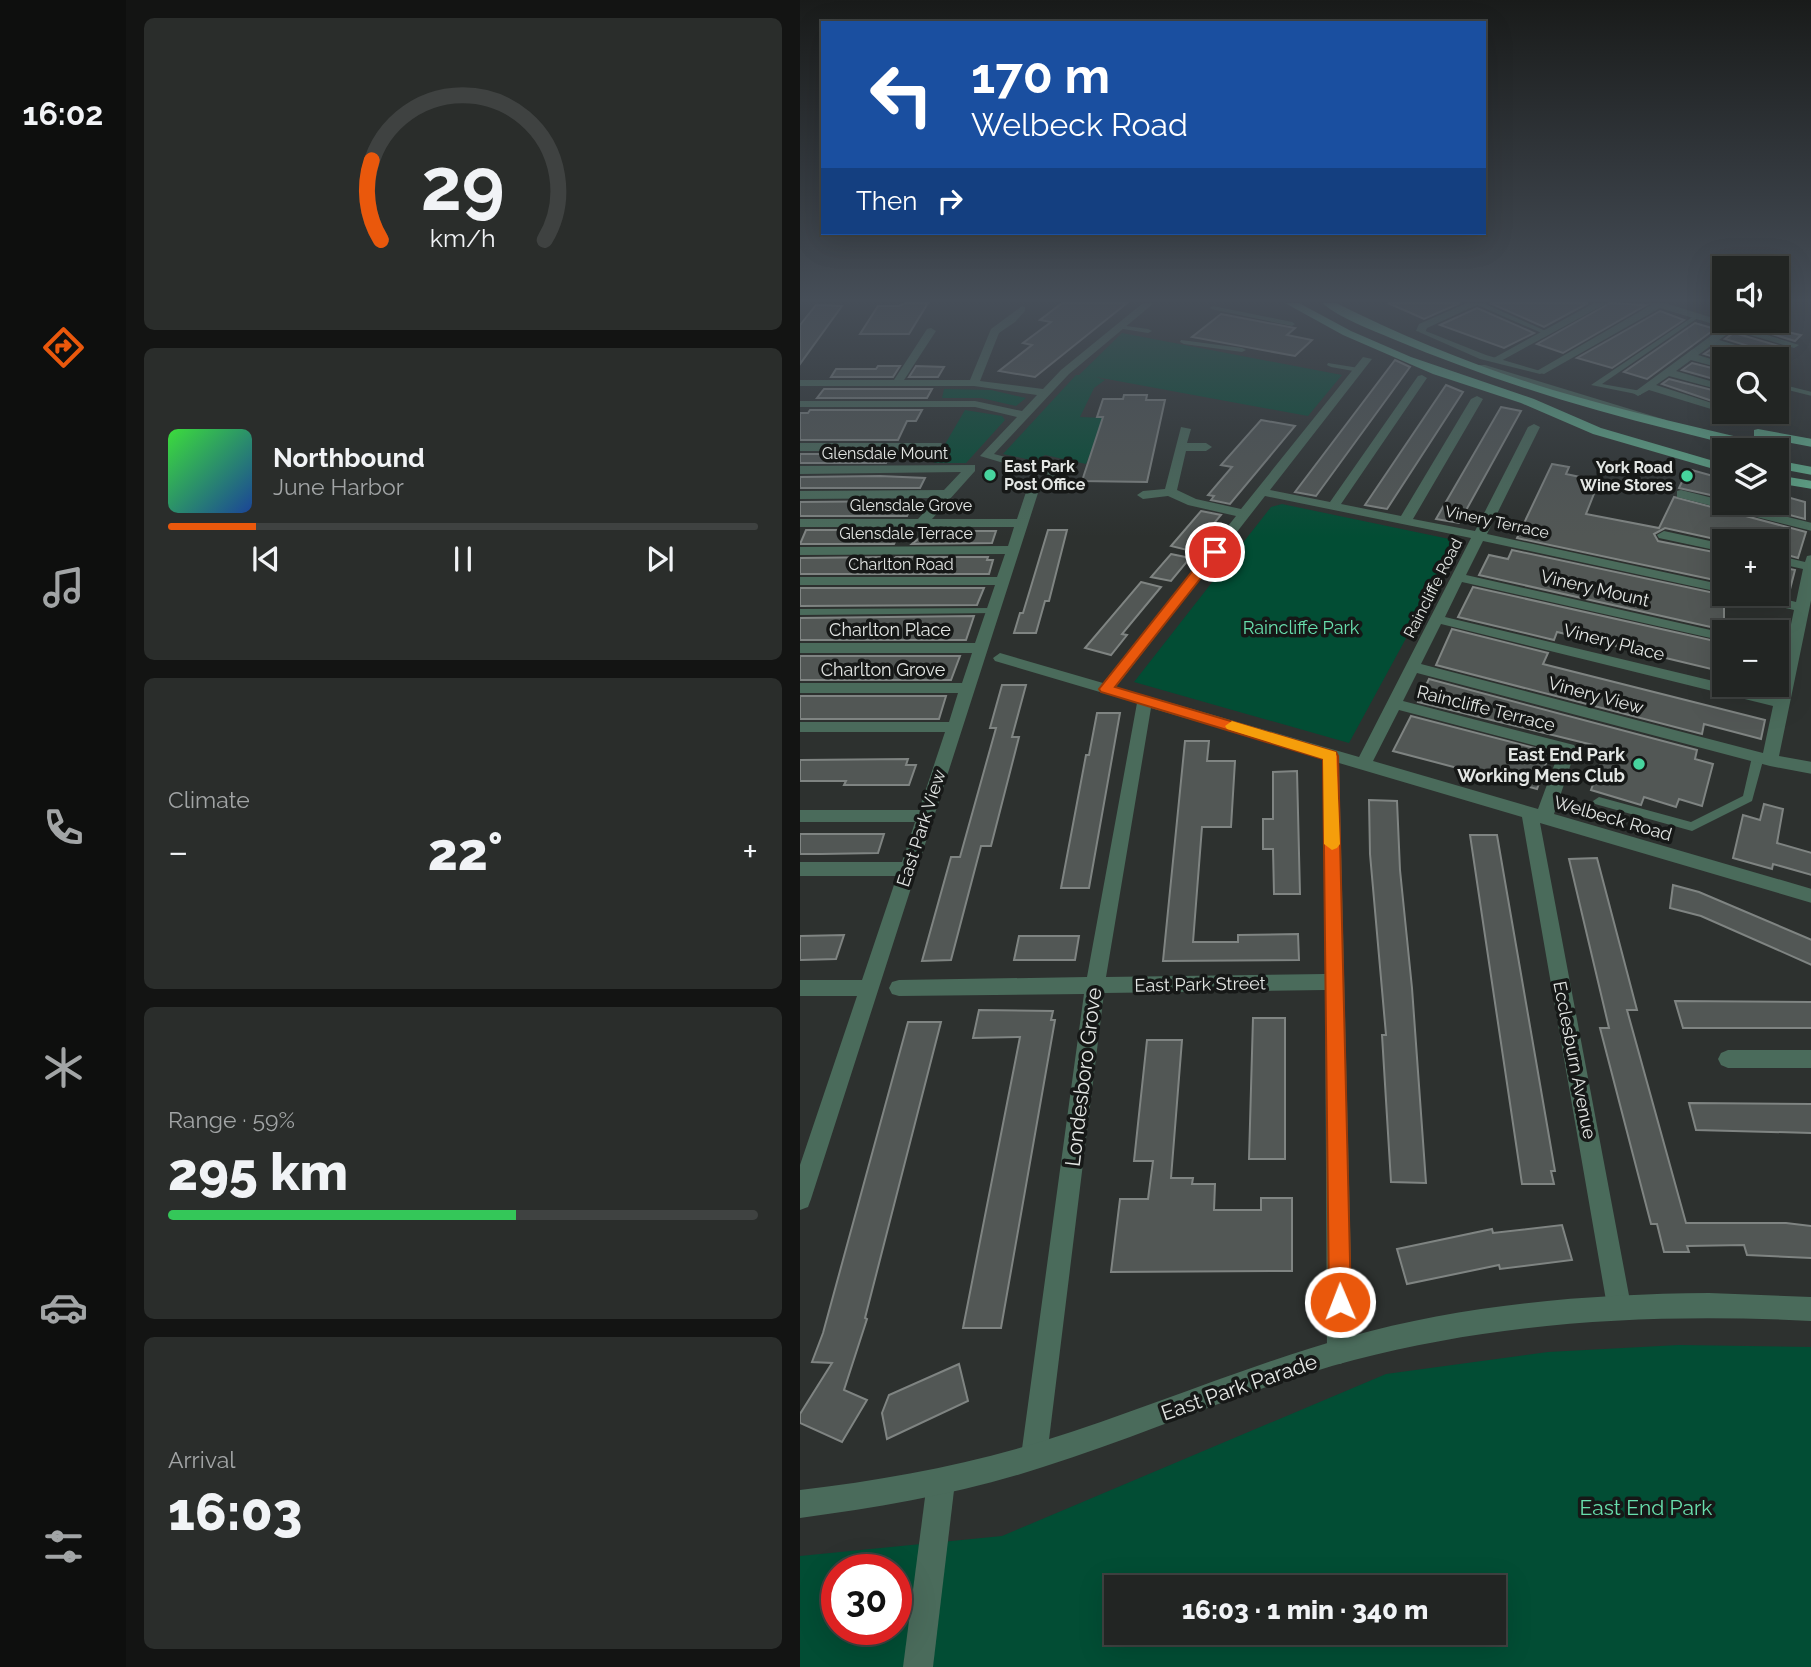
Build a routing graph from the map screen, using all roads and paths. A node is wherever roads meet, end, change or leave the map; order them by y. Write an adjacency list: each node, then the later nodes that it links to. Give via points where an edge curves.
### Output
1 (1057, 381): 14 (street)
2 (1350, 381): 42 (street)
3 (1420, 381): 47 (street)
4 (1468, 381): 17 (highway)
5 (1509, 381): 19 (highway)
6 (1527, 381): 21 (lane)
7 (1600, 381): 13 (lane, via 1595,384)
8 (1656, 381): 13 (street)
9 (800, 383): 10 (street)
10 (897, 383): 11 (street)
11 (974, 383): 14 (street)
12 (1789, 388): 15 (lane)
13 (1643, 390): 20 (street)
14 (1045, 393): 22 (street)
15 (1811, 394)
16 (1477, 399): 49 (street)
17 (1526, 401): 25 (highway); 35 (highway, via 1607,434)
18 (800, 404): 22 (street, via 975,404)
19 (1588, 405): 21 (highway); 25 (highway)
20 (1711, 405)
21 (1644, 414): 25 (lane); 27 (highway)
22 (1024, 415): 52 (street, East Park View, via 986,456 1056,470 1032,492)
23 (1534, 427): 55 (street, Raincliffe Road)
24 (1186, 429): 28 (street)
25 (1700, 440): 26 (highway); 29 (highway)
26 (1712, 442)
27 (1811, 443)
28 (1181, 446): 32 (street); 41 (street)
29 (1712, 446)
30 (800, 447): 31 (street)
31 (941, 447)
32 (1206, 447)
33 (1789, 453): 34 (highway)
34 (1811, 457)
35 (1712, 465)
36 (1789, 467): 38 (highway)
37 (800, 470): 43 (street, Glensdale Mount, via 971,468)
38 (1811, 471)
39 (1789, 481): 40 (highway)
40 (1811, 485)
41 (1170, 492): 46 (street); 48 (street)
42 (1262, 492): 47 (street, Vinery Terrace); 48 (street)
43 (947, 494): 45 (street); 50 (street)
44 (1681, 494): 53 (street)
45 (800, 495)
46 (1143, 495)
47 (1334, 506): 49 (street, Vinery Terrace)
48 (1245, 514): 78 (street)
49 (1405, 521): 55 (street, Vinery Terrace)
50 (922, 522): 51 (street, Glensdale Grove); 52 (street, Glensdale Grove)
51 (800, 523)
52 (1022, 523): 57 (street, East Park View)
53 (1811, 527)
54 (1664, 535): 56 (street)
55 (1479, 536): 61 (street, Raincliffe Road); 64 (street, Vinery Terrace)
56 (1712, 545)
57 (1013, 550): 58 (street, Glensdale Terrace); 63 (street, East Park View)
58 (800, 551)
59 (1789, 562): 60 (street)
60 (1810, 567): 65 (street)
61 (1458, 577): 68 (street, Raincliffe Road); 69 (street, Vinery Mount)
62 (800, 581): 63 (street, Charlton Road)
63 (1001, 582): 66 (street, East Park View)
64 (1712, 587)
65 (1805, 603): 73 (street)
66 (992, 611): 67 (lane); 71 (street, East Park View)
67 (800, 612)
68 (1437, 619): 75 (street, Raincliffe Road); 80 (street, Vinery Place)
69 (1712, 634)
70 (800, 648): 71 (street, Charlton Place)
71 (980, 648): 77 (street, East Park View)
72 (1789, 651): 73 (street)
73 (1792, 652): 80 (street)
74 (1001, 658): 78 (street, Welbeck Road)
75 (1412, 667): 81 (street, Raincliffe Road); 85 (street, Vinery View)
76 (800, 688): 77 (street, Charlton Grove)
77 (967, 688): 83 (street, East Park View)
78 (1106, 689): 79 (street, Welbeck Road)
79 (1145, 700): 84 (street, Welbeck Road); 96 (street, Londesboro Grove)
80 (1782, 703): 85 (street)
81 (1394, 704): 86 (street, Raincliffe Road); 89 (street, Raincliffe Terrace, via 1568,749)
82 (800, 727): 83 (street)
83 (954, 727): 91 (street, East Park View)
84 (1331, 756): 86 (street, Welbeck Road); 95 (street)
85 (1764, 758): 87 (street, Vinery View); 88 (lane, via 1748,798 1692,827)
86 (1363, 765): 89 (street, Welbeck Road)
87 (1811, 768)
88 (1599, 801)
89 (1537, 815): 94 (street, Welbeck Road); 103 (street, Ecclesburn Avenue)
90 (800, 816): 91 (street)
91 (925, 816): 93 (street, East Park View)
92 (800, 869): 93 (street)
93 (908, 870): 98 (street, East Park View)
94 (1811, 896)
95 (1334, 982): 96 (street, East Park Street); 105 (street)
96 (1095, 986): 99 (street, East Park Street); 106 (street, Londesboro Grove)
97 (800, 988): 98 (street)
98 (869, 988): 102 (street, East Park View)
99 (899, 988)
100 (1728, 1059): 101 (street)
101 (1811, 1059)
102 (800, 1199)
103 (1619, 1306): 104 (street, East Park Parade, via 1741,1304); 105 (street, East Park Parade, via 1439,1329)
104 (1811, 1309)
105 (1340, 1351): 106 (street, East Park Parade)
106 (1034, 1456): 107 (street, East Park Parade)
107 (941, 1482): 108 (street, East Park Parade); 109 (street)
108 (800, 1504)
109 (918, 1667)

